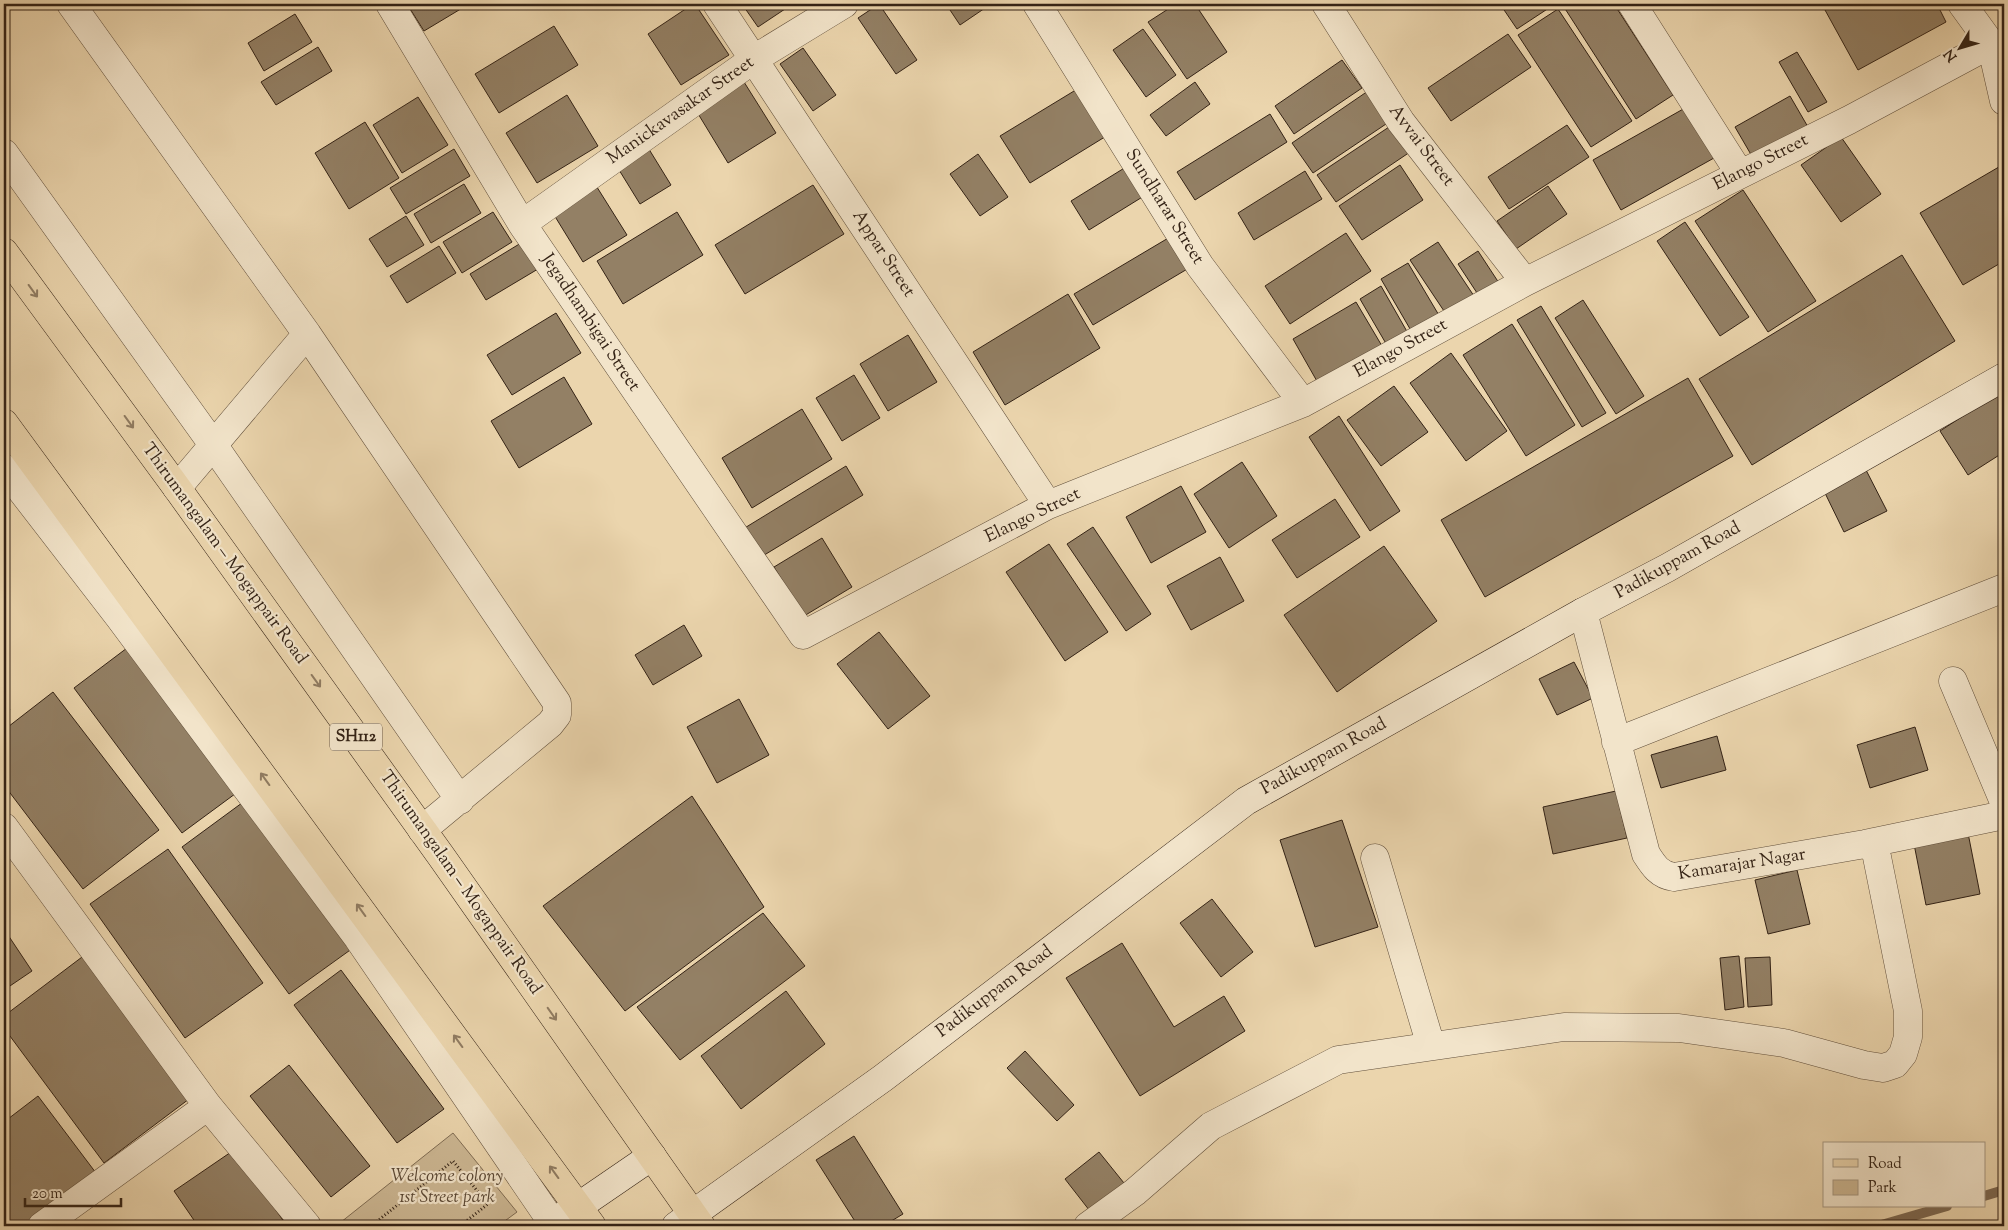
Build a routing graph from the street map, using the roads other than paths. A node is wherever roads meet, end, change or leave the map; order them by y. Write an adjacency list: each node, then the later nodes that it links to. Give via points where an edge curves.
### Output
1 (71, 4): 17 (street)
2 (390, 4): 14 (street, Jegadhambigai Street)
3 (716, 4): 10 (street, Appar Street)
4 (844, 4): 10 (street, Manickavasakar Street)
5 (1037, 4): 19 (street, Sundharar Street, via 1200,266)
6 (1326, 4): 16 (street, Avvai Street, via 1401,122)
7 (1632, 4): 13 (street)
8 (1962, 4): 9 (street)
9 (1991, 44): 11 (street); 13 (street, Elango Street)
10 (754, 59): 14 (street, Manickavasakar Street); 24 (street, Appar Street)
11 (2004, 101)
12 (4, 153): 21 (street)
13 (1740, 174): 16 (street, Elango Street)
14 (522, 224): 27 (street, Jegadhambigai Street)
15 (4, 252): 23 (main road, Thirumangalam – Mogappair Road / SH112, one-way to 23)
16 (1525, 282): 19 (street, Elango Street)
17 (307, 334): 21 (street); 30 (street, via 557,703 557,715 550,724)
18 (2004, 378): 26 (street, Padikuppam Road)
19 (1302, 403): 24 (street, Elango Street)
20 (8, 439): 40 (main road, one-way to 20)
21 (214, 446): 23 (street); 30 (street)
22 (4, 468): 42 (street, via 358,938)
23 (177, 488): 34 (main road, Thirumangalam – Mogappair Road / SH112, one-way to 34)
24 (1048, 505): 27 (street, Elango Street)
25 (2004, 588): 29 (street)
26 (1583, 612): 29 (street, Kamarajar Nagar); 41 (street, Padikuppam Road, via 1246,801)
27 (803, 635)
28 (1953, 681): 31 (street)
29 (1616, 742): 35 (street, Kamarajar Nagar, via 1646,854 1665,876)
30 (460, 800): 34 (street)
31 (2004, 802)
32 (2004, 815): 35 (street, Kamarajar Nagar)
33 (4, 827): 38 (street)
34 (422, 830): 39 (main road, Thirumangalam – Mogappair Road / SH112, one-way to 39)
35 (1874, 842): 37 (street, via 1908,1011 1908,1037 1903,1054 1895,1064 1883,1068 1864,1065 1784,1042 1679,1028 1564,1027)
36 (1375, 858): 37 (street)
37 (1431, 1046): 45 (street, via 1338,1060 1211,1126 1135,1192)
38 (208, 1106): 43 (street); 44 (street)
39 (652, 1156): 40 (street); 41 (main road, Thirumangalam – Mogappair Road / SH112)
40 (585, 1216): 42 (street)
41 (690, 1222)
42 (549, 1224)
43 (42, 1226)
44 (307, 1226)
45 (1088, 1226)

